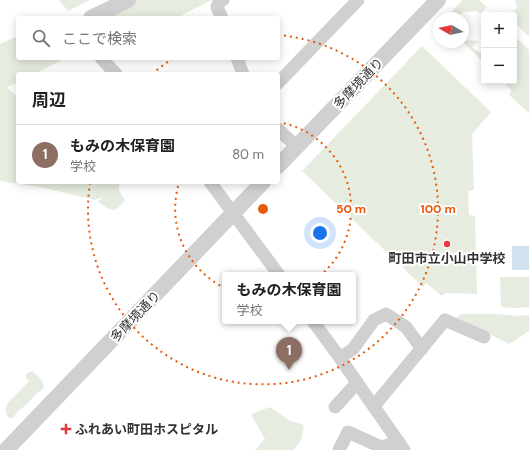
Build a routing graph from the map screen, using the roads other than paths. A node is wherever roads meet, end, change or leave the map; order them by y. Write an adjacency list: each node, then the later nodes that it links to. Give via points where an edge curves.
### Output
1 (128, 0): 5 (street)
2 (223, 0): 6 (street, via 217,7)
3 (358, 0): 11 (street)
4 (438, 0): 13 (street, 多摩境通り)
5 (95, 16)
6 (221, 16)
7 (103, 60): 9 (street)
8 (238, 60): 10 (street)
9 (114, 72)
10 (242, 72)
11 (280, 81)
12 (280, 131): 13 (street)
13 (297, 147): 14 (street, 多摩境通り)
14 (280, 164)
15 (212, 184): 17 (street)
16 (261, 184): 17 (street, 多摩境通り)
17 (234, 213): 18 (street); 27 (street, 多摩境通り)
18 (277, 272)
19 (315, 324): 22 (street)
20 (484, 337): 21 (street, via 445,320)
21 (422, 349): 22 (street, via 406,327 386,314 374,320 353,349); 24 (street)
22 (340, 358): 23 (street)
23 (358, 383): 24 (street); 25 (street)
24 (374, 406): 26 (street)
25 (335, 407)
26 (401, 446): 28 (street, via 381,448 348,432)
27 (6, 450)
28 (339, 450)

